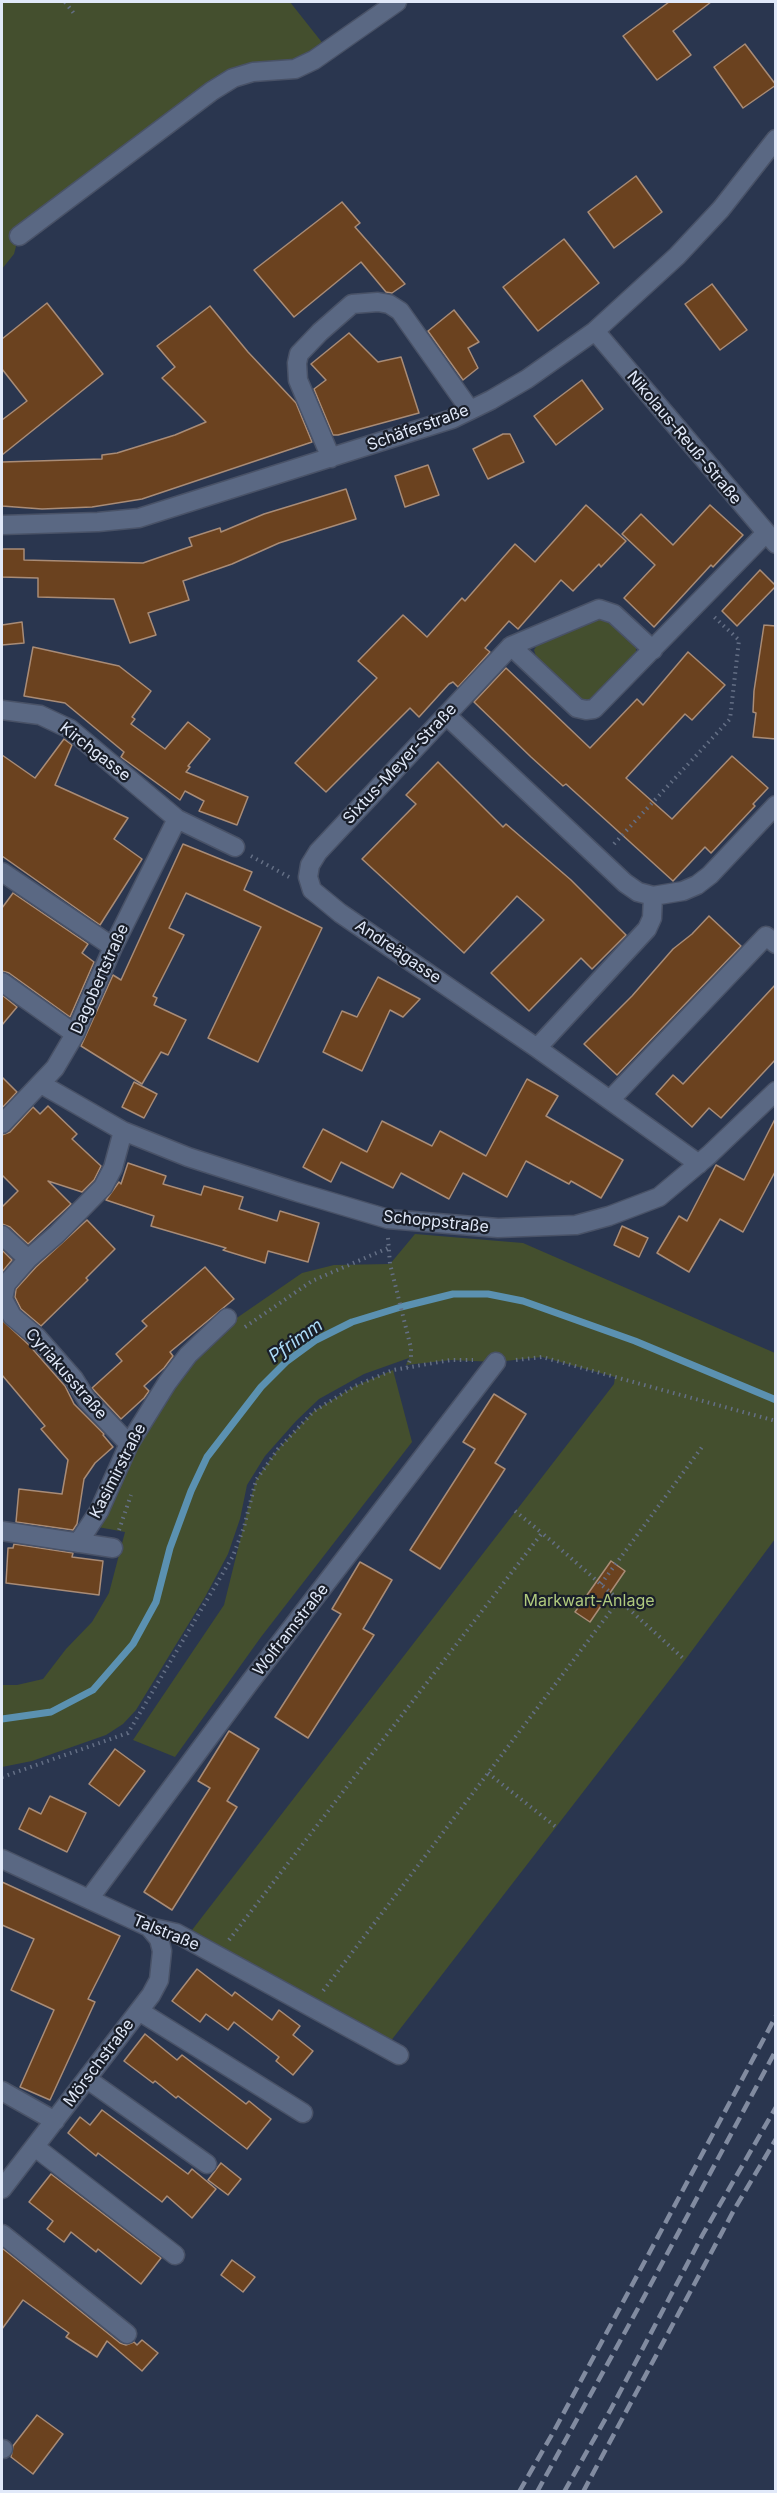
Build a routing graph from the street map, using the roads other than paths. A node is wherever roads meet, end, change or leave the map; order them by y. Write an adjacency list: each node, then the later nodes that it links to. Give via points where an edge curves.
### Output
1 (397, 2): 3 (street, via 295,69 253,72 233,78)
2 (776, 139): 4 (street, Schäferstraße, via 678,256)
3 (19, 236)
4 (595, 331): 5 (street, Schäferstraße, via 527,379); 8 (street, Nikolaus-Reuß-Straße)
5 (470, 410): 6 (street, Schäferstraße); 6 (street, via 400,311 378,302 352,304 320,332 297,363 298,380)
6 (331, 458): 7 (street, Schäferstraße, via 139,518)
7 (2, 525)
8 (770, 539): 10 (street, via 699,602)
9 (511, 646): 10 (street, Sixtus-Meyer-Straße, via 599,609 614,614); 10 (street, via 577,708 586,710 601,704); 12 (street, Sixtus-Meyer-Straße)
10 (653, 650)
11 (2, 710): 14 (street, Kirchgasse, via 40,715 70,729)
12 (446, 715): 17 (street, Sixtus-Meyer-Straße, via 318,852 308,877); 18 (street, via 600,859 638,892)
13 (776, 805): 18 (street, via 697,885)
14 (177, 819): 15 (street); 20 (street, Dagobertstraße)
15 (235, 847)
16 (2, 872): 20 (street)
17 (312, 890): 23 (street, Andreägasse)
18 (653, 896): 23 (street, via 647,929)
19 (776, 944): 26 (street, via 766,936)
20 (113, 947): 22 (street, Dagobertstraße)
21 (2, 982): 22 (street)
22 (75, 1034): 24 (street, Dagobertstraße)
23 (537, 1048): 26 (street, Andreägasse)
24 (41, 1084): 27 (street, Dagobertstraße); 28 (street, Schoppstraße)
25 (776, 1091): 29 (street, Schoppstraße)
26 (610, 1100): 29 (street, Andreägasse)
27 (2, 1124)
28 (123, 1131): 29 (street, Schoppstraße, via 199,1161 388,1219 459,1226 576,1225 659,1197); 31 (street, Cyriakusstraße, via 103,1187)
29 (699, 1164)
30 (2, 1235): 31 (street)
31 (28, 1259): 34 (street, Cyriakusstraße, via 6,1284 6,1307 37,1337 87,1400)
32 (233, 1325): 34 (street, Kasimirstraße, via 188,1355)
33 (496, 1362): 39 (street, Wolframstraße)
34 (129, 1444): 36 (street, Kasimirstraße, via 99,1511)
35 (2, 1531): 36 (street, Kasimirstraße)
36 (78, 1543): 37 (street, Kasimirstraße)
37 (113, 1548)
38 (2, 1858): 39 (street, Talstraße)
39 (89, 1899): 40 (street, Talstraße)
40 (149, 1927): 41 (street, Mörschstraße, via 159,1939 162,1964 159,1980); 42 (street, Talstraße, via 176,1933)
41 (139, 2011): 43 (street, Mörschstraße); 45 (street)
42 (399, 2055)
43 (87, 2079): 46 (street, Mörschstraße); 48 (street)
44 (2, 2091): 46 (street)
45 (303, 2113)
46 (55, 2121): 47 (street, Mörschstraße)
47 (35, 2146): 49 (street, Mörschstraße); 51 (street)
48 (207, 2164)
49 (2, 2189)
50 (2, 2234): 52 (street)
51 (175, 2255)
52 (127, 2334)

